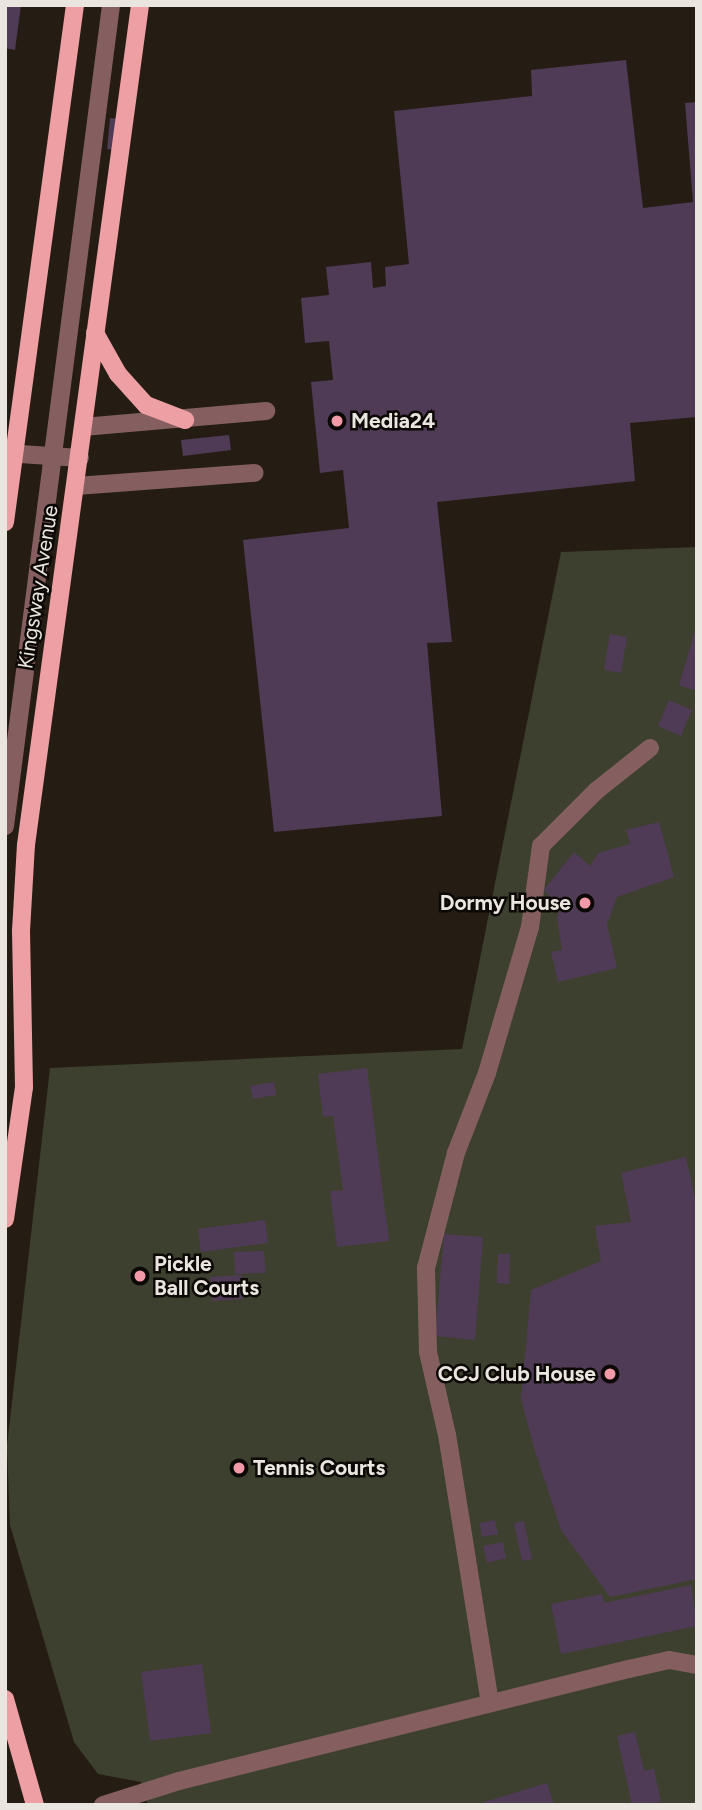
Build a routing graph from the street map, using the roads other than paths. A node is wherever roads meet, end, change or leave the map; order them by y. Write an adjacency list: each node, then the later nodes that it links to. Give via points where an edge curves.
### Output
1 (75, 5): 8 (main road, Kingsway Avenue)
2 (111, 5): 9 (street)
3 (140, 5): 4 (main road, Kingsway Avenue)
4 (95, 333): 6 (main road, via 118,374 146,405); 7 (main road, Kingsway Avenue)
5 (266, 411): 6 (street)
6 (185, 420): 7 (street)
7 (83, 427): 10 (main road, Kingsway Avenue)
8 (9, 454): 9 (street); 13 (main road, Kingsway Avenue)
9 (50, 455): 10 (street); 15 (street)
10 (80, 458): 12 (main road, Kingsway Avenue)
11 (255, 472): 12 (street)
12 (76, 486): 16 (main road, Kingsway Avenue, via 26,845 24,1087)
13 (5, 522)
14 (650, 748): 19 (street, via 596,791 541,846 530,927 487,1073 456,1153 426,1268 428,1352 447,1436)
15 (5, 826)
16 (5, 1219)
17 (697, 1665): 19 (street, via 669,1660)
18 (5, 1699): 20 (main road)
19 (490, 1703): 21 (street)
20 (36, 1805)
21 (103, 1805)

